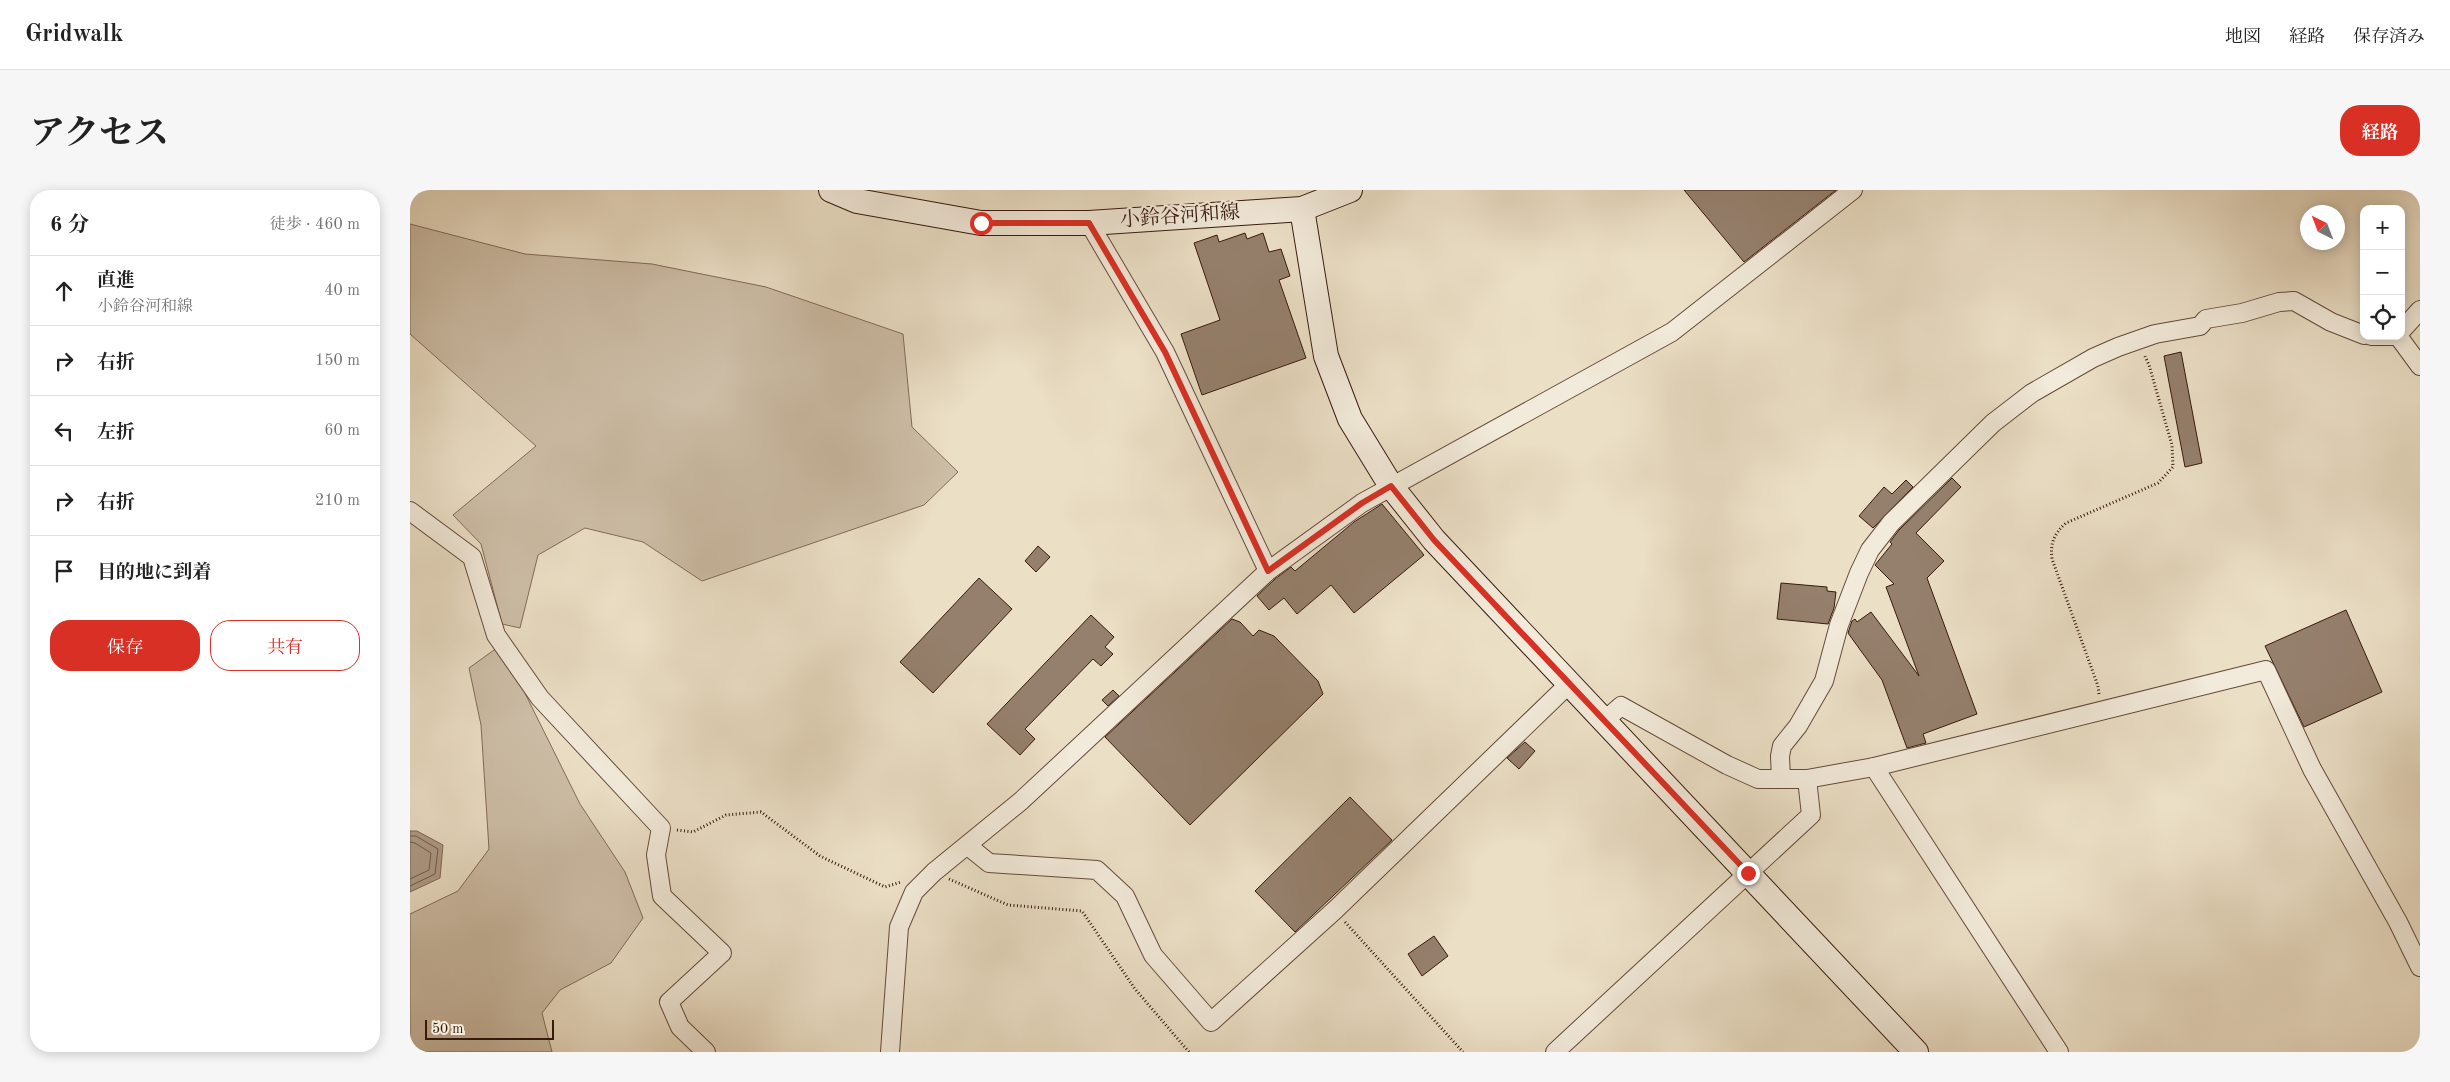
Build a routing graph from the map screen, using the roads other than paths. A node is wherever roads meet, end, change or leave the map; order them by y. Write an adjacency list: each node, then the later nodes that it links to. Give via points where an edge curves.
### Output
1 (832, 190): 5 (street, 小鈴谷河和線, via 857,201 981,223)
2 (1350, 190): 4 (street, 小鈴谷河和線)
3 (1852, 190): 11 (street, via 1672,332)
4 (1302, 209): 5 (street, 小鈴谷河和線); 11 (street, via 1326,356 1350,418)
5 (1089, 223): 13 (street, via 1165,352)
6 (2420, 310): 7 (street)
7 (2405, 327)
8 (2360, 333): 17 (street, via 2331,322 2294,301 2279,302 2206,319 2200,326 2137,340 2093,358 2014,405 1945,469 1870,550 1843,611 1824,681 1798,726 1782,746)
9 (2400, 340): 10 (street)
10 (2420, 366)
11 (1391, 486): 13 (street, via 1362,503); 14 (street, via 1434,540)
12 (410, 511): 22 (street, via 472,557 496,635 534,690 661,828 656,855 662,896 722,953 669,1002 680,1027)
13 (1268, 571): 19 (street, via 1021,801)
14 (1570, 682): 15 (street); 19 (street, via 1335,910 1211,1022 1153,955 1125,896 1097,870 989,863)
15 (1605, 720): 17 (street, via 1621,706 1727,765 1758,779); 20 (street)
16 (1874, 767): 18 (street); 21 (street, via 2266,670 2312,769); 26 (street)
17 (1781, 779): 18 (street)
18 (1807, 779): 20 (street, via 1811,815)
19 (968, 846): 23 (street, via 914,892 899,927)
20 (1748, 873): 24 (street); 25 (street)
21 (2420, 967)
22 (706, 1052)
23 (890, 1052)
24 (1556, 1052)
25 (1916, 1052)
26 (2059, 1052)

